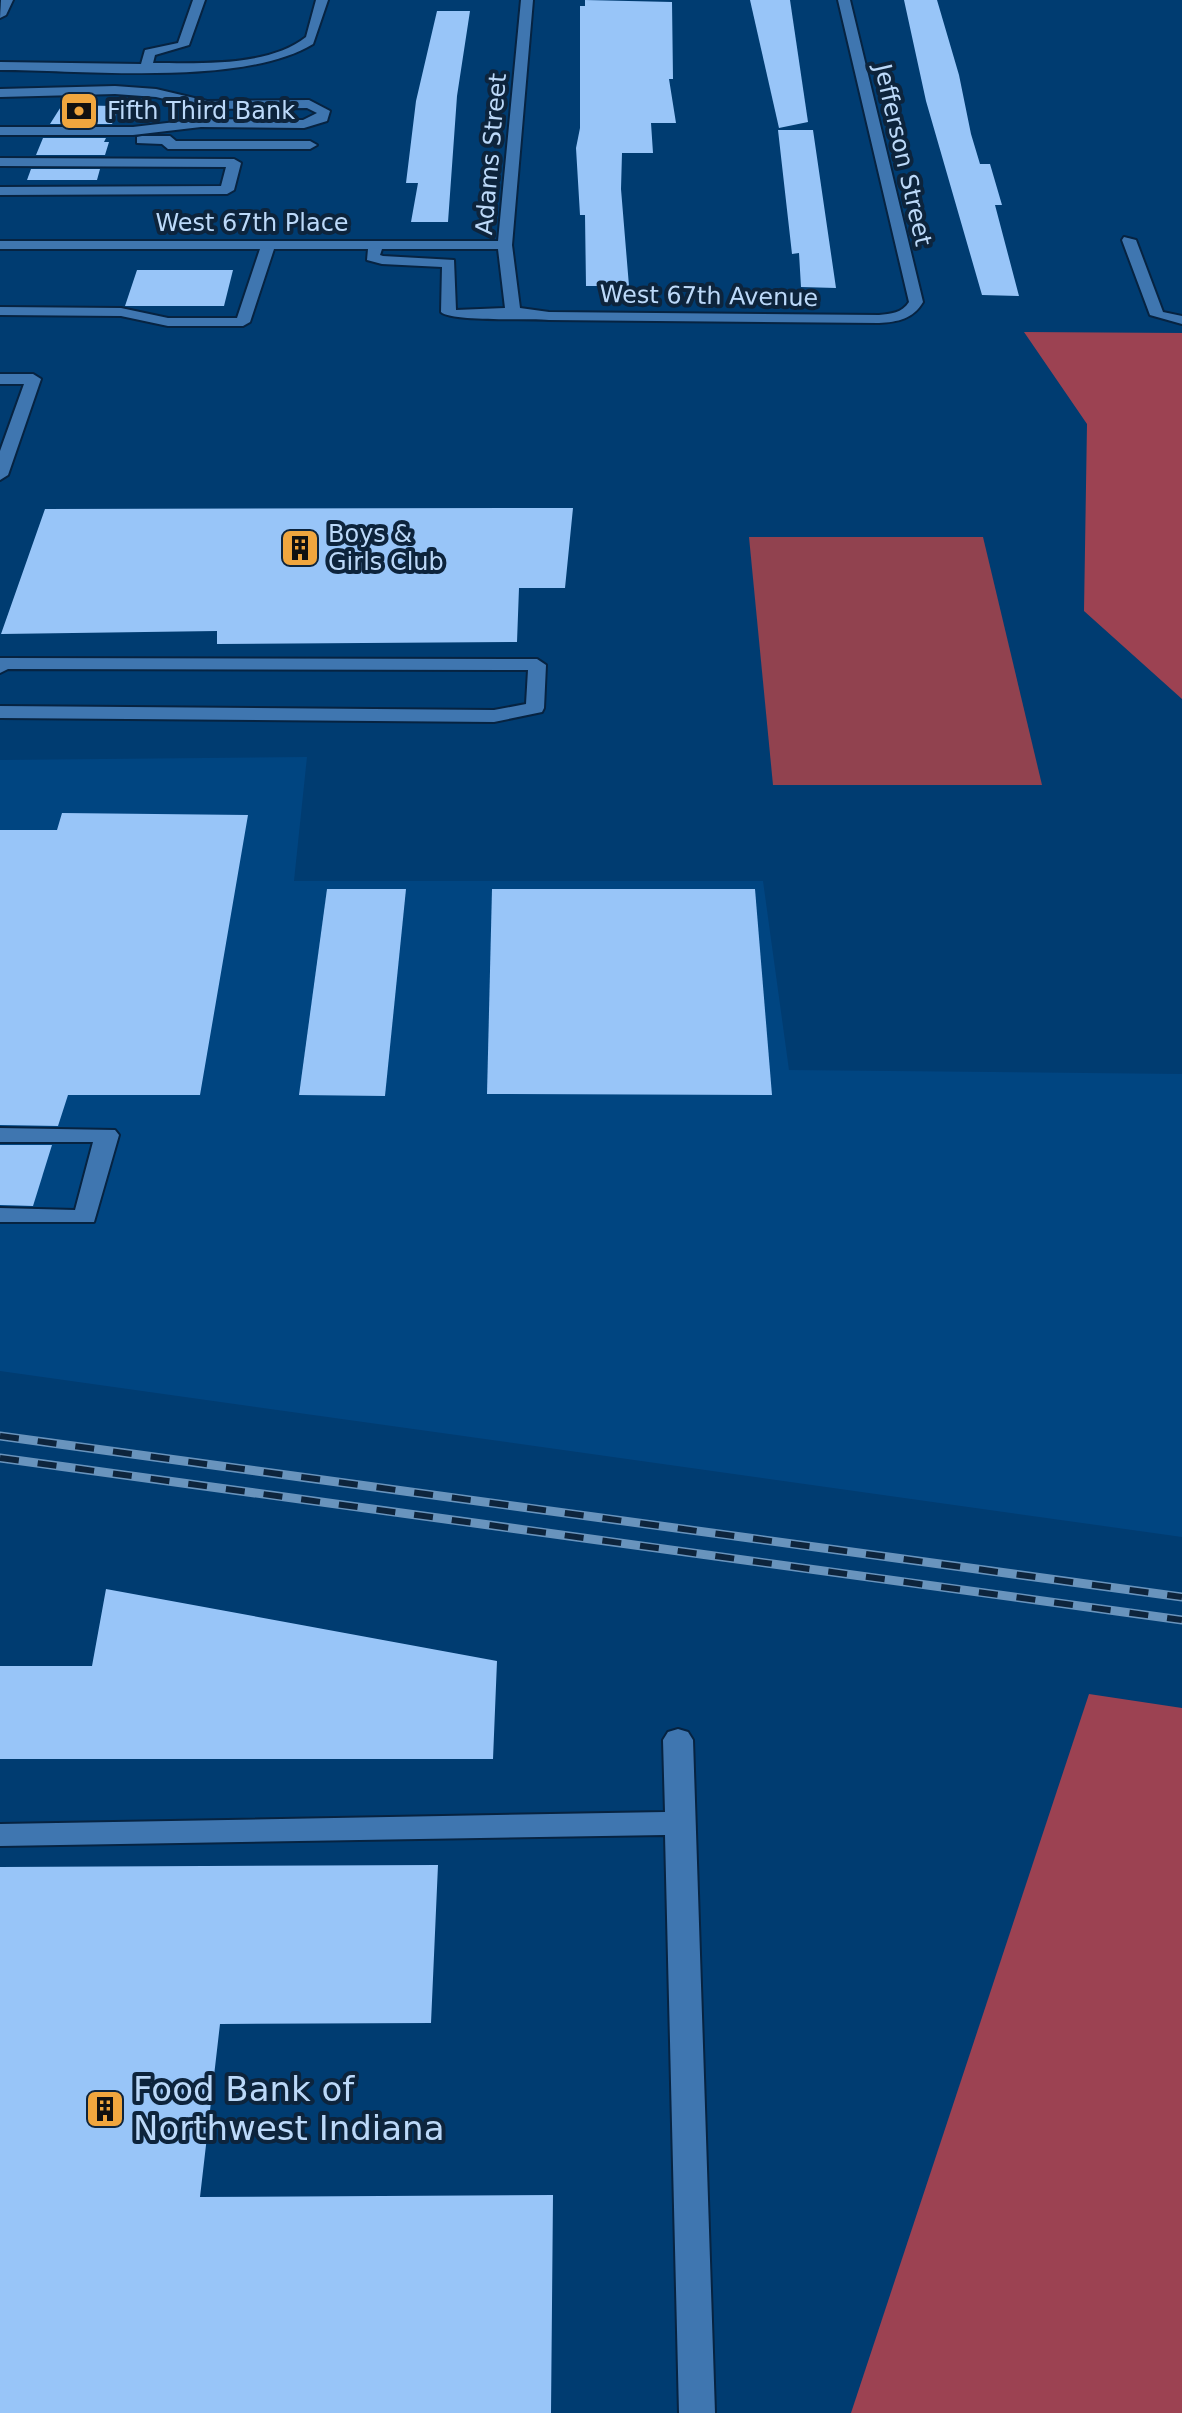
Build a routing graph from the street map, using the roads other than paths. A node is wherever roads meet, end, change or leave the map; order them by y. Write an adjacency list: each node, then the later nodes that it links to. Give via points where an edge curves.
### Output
1 (7, 0): 6 (street)
2 (199, 0): 7 (street, via 183,45 149,53)
3 (322, 0): 7 (street, via 309,41 290,53 224,65)
4 (527, 0): 21 (street, Adams Street)
5 (844, 0): 24 (street, Jefferson Street, via 916,302)
6 (0, 15)
7 (147, 65): 8 (street)
8 (0, 66)
9 (0, 93): 10 (street, via 115,90)
10 (207, 105): 11 (street); 11 (street, via 309,104 324,111 323,118 304,124)
11 (201, 123): 12 (street, via 133,131)
12 (0, 131)
13 (0, 140): 14 (street)
14 (310, 145)
15 (0, 162): 16 (street, via 234,163 227,190)
16 (0, 191)
17 (1129, 240): 25 (street, via 1157,315)
18 (0, 245): 19 (street, West 67th Place)
19 (268, 245): 20 (street, West 67th Place); 22 (street, via 243,322 168,322 121,312)
20 (377, 245): 21 (street, West 67th Place); 23 (street, West 67th Avenue, via 372,257 382,260 449,263 448,312 454,315)
21 (505, 245): 23 (street, Adams Street)
22 (0, 311)
23 (514, 312): 24 (street, West 67th Avenue, via 834,319)
24 (904, 315)
25 (1182, 320)
26 (0, 379): 27 (street, via 33,379)
27 (0, 475)
28 (0, 667): 29 (street, via 537,665 535,708 494,716)
29 (0, 712)
30 (0, 1135): 31 (street, via 107,1135 85,1217)
31 (0, 1215)
32 (678, 1740): 33 (street)
33 (681, 1823): 34 (street); 35 (street)
34 (0, 1835)
35 (697, 2413)

